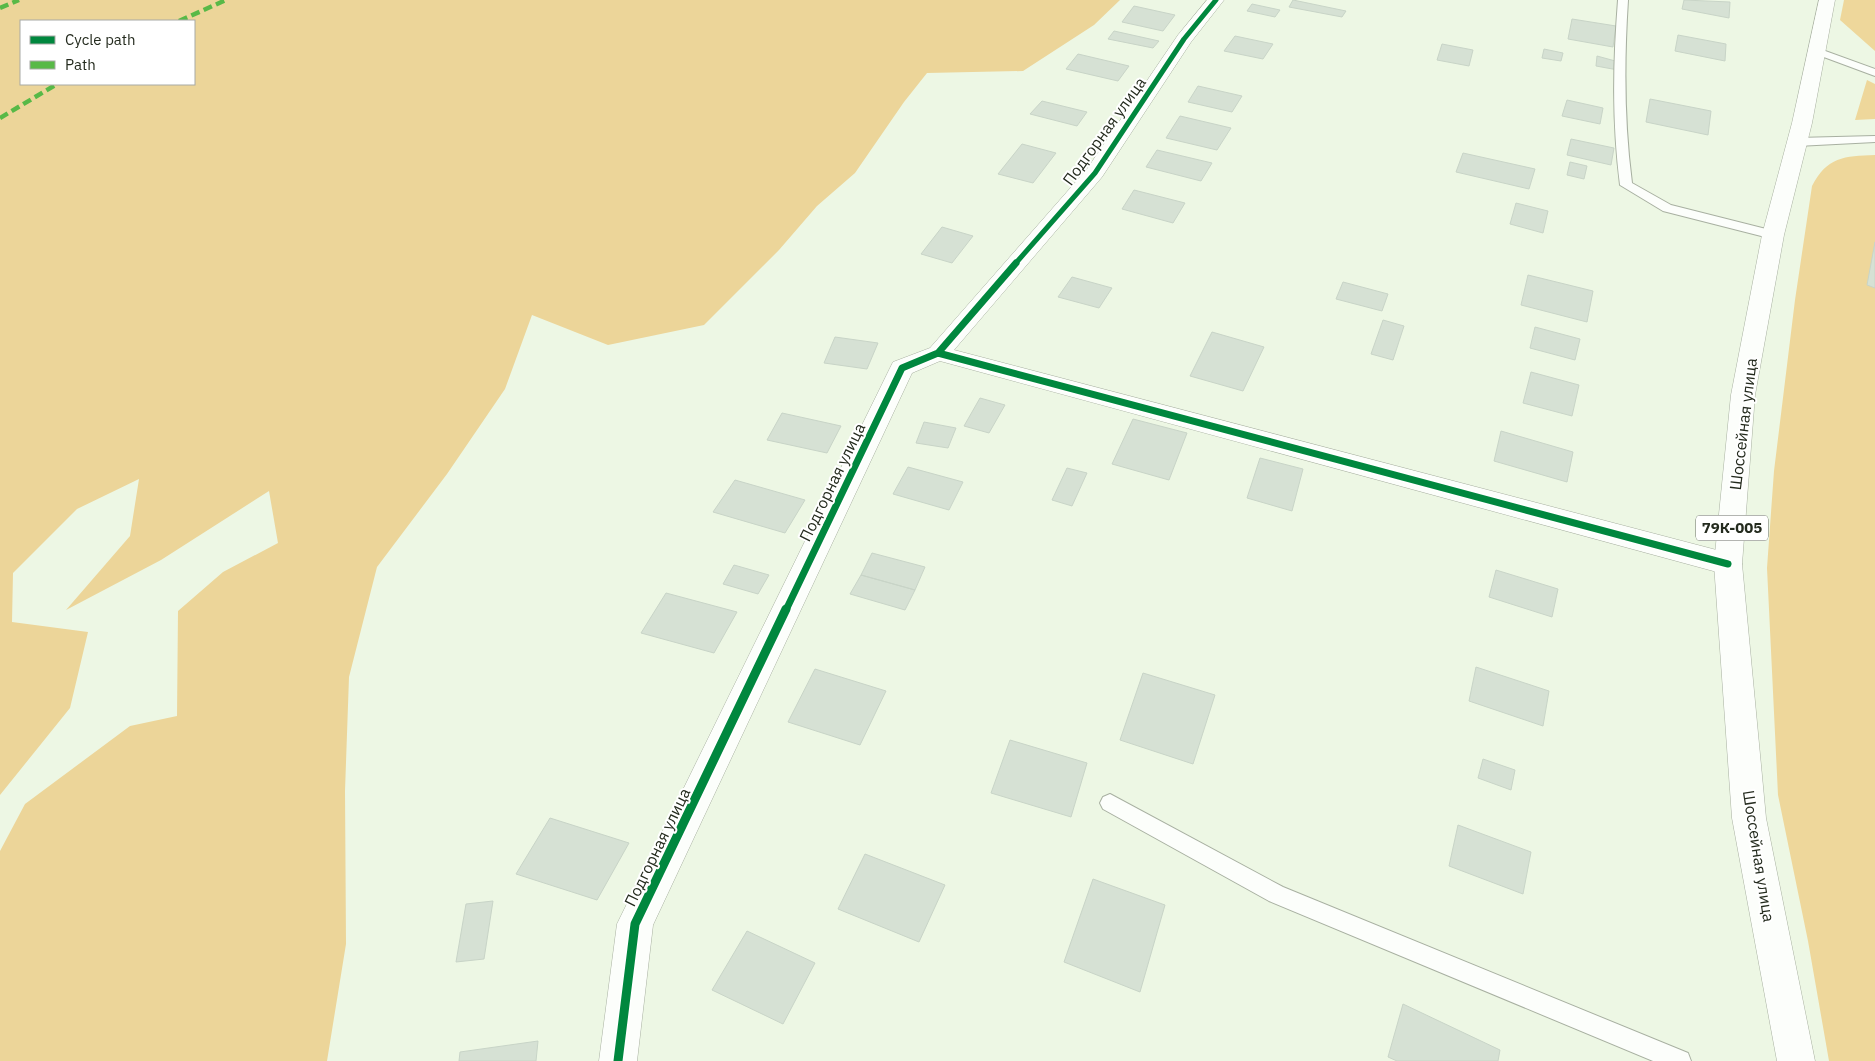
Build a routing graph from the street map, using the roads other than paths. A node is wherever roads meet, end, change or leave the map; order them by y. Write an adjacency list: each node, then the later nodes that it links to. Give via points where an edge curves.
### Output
1 (1216, 0): 9 (street, Подгорная улица, via 1184,39 1094,173)
2 (1623, 0): 8 (lane, via 1618,62 1620,136 1626,185 1667,208)
3 (1827, 0): 4 (street, Шоссейная улица / 79К-005)
4 (1817, 51): 5 (lane); 7 (street, Шоссейная улица / 79К-005)
5 (1875, 73)
6 (1875, 139): 7 (lane)
7 (1797, 142): 8 (street, Шоссейная улица / 79К-005)
8 (1773, 235): 10 (street, Шоссейная улица / 79К-005, via 1743,395)
9 (938, 353): 10 (street); 12 (street, Подгорная улица, via 902,368 635,924)
10 (1728, 564): 14 (street, Шоссейная улица / 79К-005, via 1750,818)
11 (1110, 803): 13 (lane, via 1276,894)
12 (618, 1061)
13 (1680, 1061)
14 (1796, 1061)

